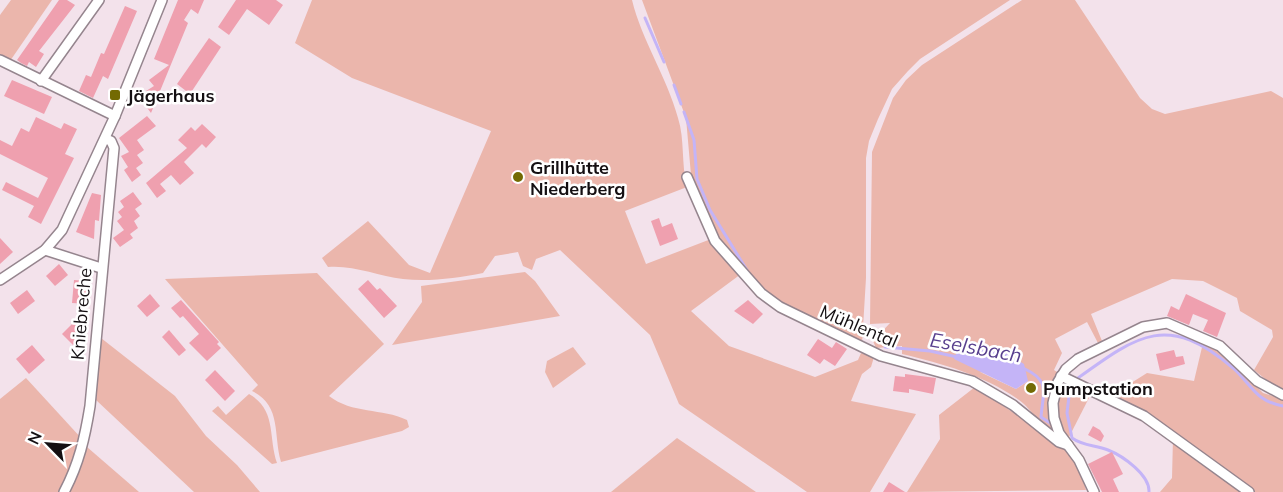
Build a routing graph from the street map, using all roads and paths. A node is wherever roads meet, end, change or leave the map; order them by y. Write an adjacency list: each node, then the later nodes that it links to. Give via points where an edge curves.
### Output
1 (99, 0): 4 (street)
2 (162, 0): 5 (street)
3 (0, 60): 4 (street)
4 (41, 81): 5 (street)
5 (115, 116): 6 (street)
6 (105, 139): 8 (street, via 67,221); 9 (street, Kniebreche, via 114,148)
7 (687, 177): 13 (street, Mühlental, via 716,241 780,308 881,356 972,381)
8 (45, 250): 9 (street); 10 (street)
9 (101, 268): 14 (street, Kniebreche, via 86,432 75,473)
10 (0, 280)
11 (1061, 376): 12 (street, via 1073,362 1104,346 1149,325 1167,324 1220,346 1257,381); 13 (street, Mühlental, via 1053,409 1059,432); 16 (street, via 1144,416)
12 (1283, 395)
13 (1068, 445): 15 (street, Mühlental)
14 (64, 492)
15 (1094, 492)
16 (1249, 492)

